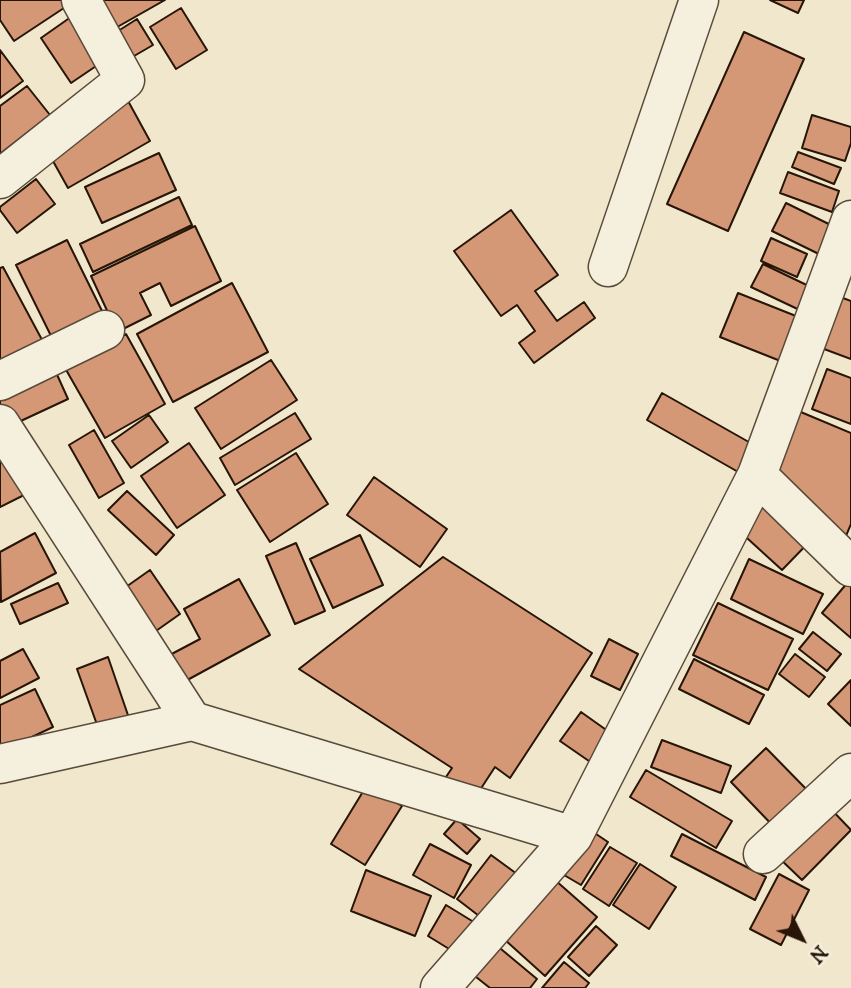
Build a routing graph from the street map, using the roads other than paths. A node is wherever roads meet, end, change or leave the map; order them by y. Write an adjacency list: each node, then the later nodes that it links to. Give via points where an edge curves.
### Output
1 (81, 0): 3 (street, via 125,80)
2 (699, 0): 5 (street)
3 (0, 180)
4 (851, 220): 9 (street)
5 (608, 267)
6 (105, 330): 7 (street)
7 (0, 381)
8 (0, 424): 11 (street)
9 (757, 475): 10 (street); 14 (street)
10 (851, 567)
11 (192, 721): 12 (street); 14 (street)
12 (0, 764)
13 (851, 773): 15 (street)
14 (573, 836): 16 (street)
15 (763, 854)
16 (440, 988)

